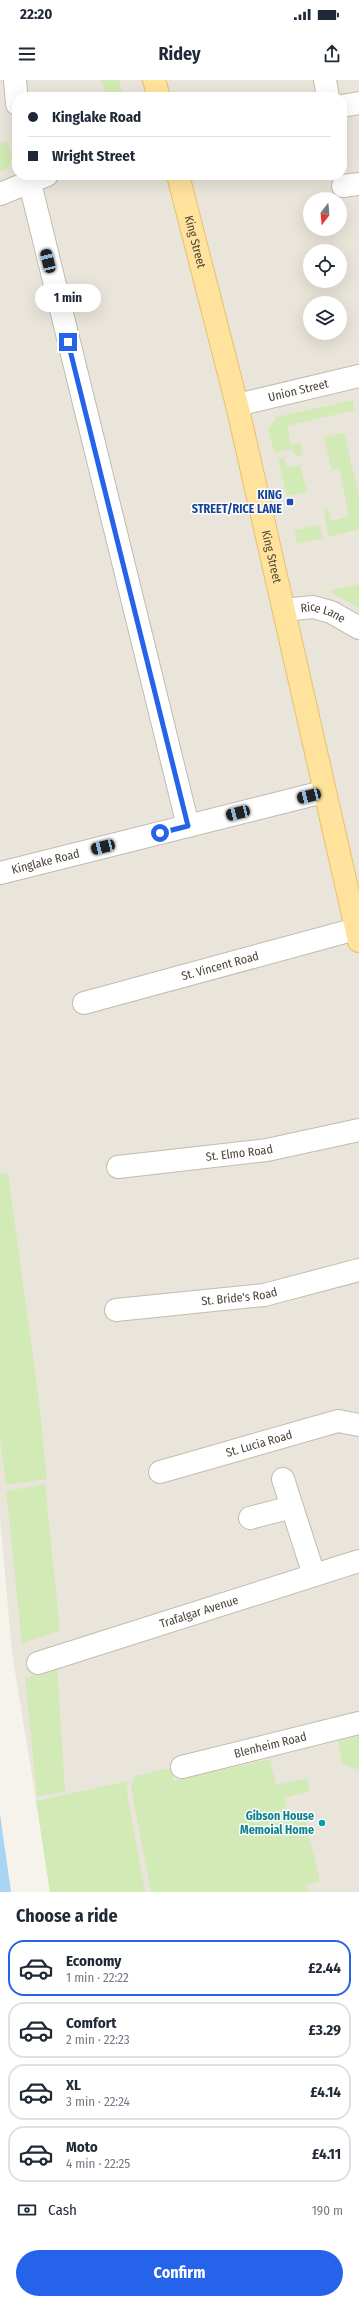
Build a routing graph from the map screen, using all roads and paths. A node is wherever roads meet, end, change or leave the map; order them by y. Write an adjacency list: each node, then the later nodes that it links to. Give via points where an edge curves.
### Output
1 (15, 80): 4 (street)
2 (154, 80): 5 (main road)
3 (325, 80): 6 (street)
4 (16, 92)
5 (158, 92)
6 (327, 92)
7 (359, 103): 8 (street)
8 (347, 105)
9 (28, 180): 12 (street)
10 (35, 180): 18 (street)
11 (179, 180): 14 (main road, King Street)
12 (0, 194)
13 (359, 376): 14 (street, Union Street)
14 (237, 405): 15 (main road, King Street)
15 (284, 610): 16 (street, Rice Lane, via 313,607 331,612); 17 (main road, King Street)
16 (359, 628)
17 (324, 792): 18 (street, Kinglake Road); 20 (main road, King Street)
18 (188, 826): 19 (street, Kinglake Road)
19 (0, 873)
20 (354, 899): 21 (main road, King Street)
21 (358, 935): 22 (street, St. Vincent Road)
22 (84, 1003)
23 (359, 1130): 24 (street, St. Elmo Road, via 267,1150)
24 (118, 1167)
25 (359, 1270): 26 (street, St. Bride's Road, via 264,1295)
26 (116, 1310)
27 (359, 1425): 28 (street, St. Lucia Road, via 338,1420)
28 (160, 1472)
29 (282, 1479): 30 (street)
30 (292, 1507): 31 (street); 33 (street)
31 (250, 1518)
32 (359, 1561): 33 (street, Trafalgar Avenue)
33 (314, 1575): 34 (street, Trafalgar Avenue)
34 (38, 1663)
35 (359, 1723): 36 (street, Blenheim Road)
36 (182, 1767)

